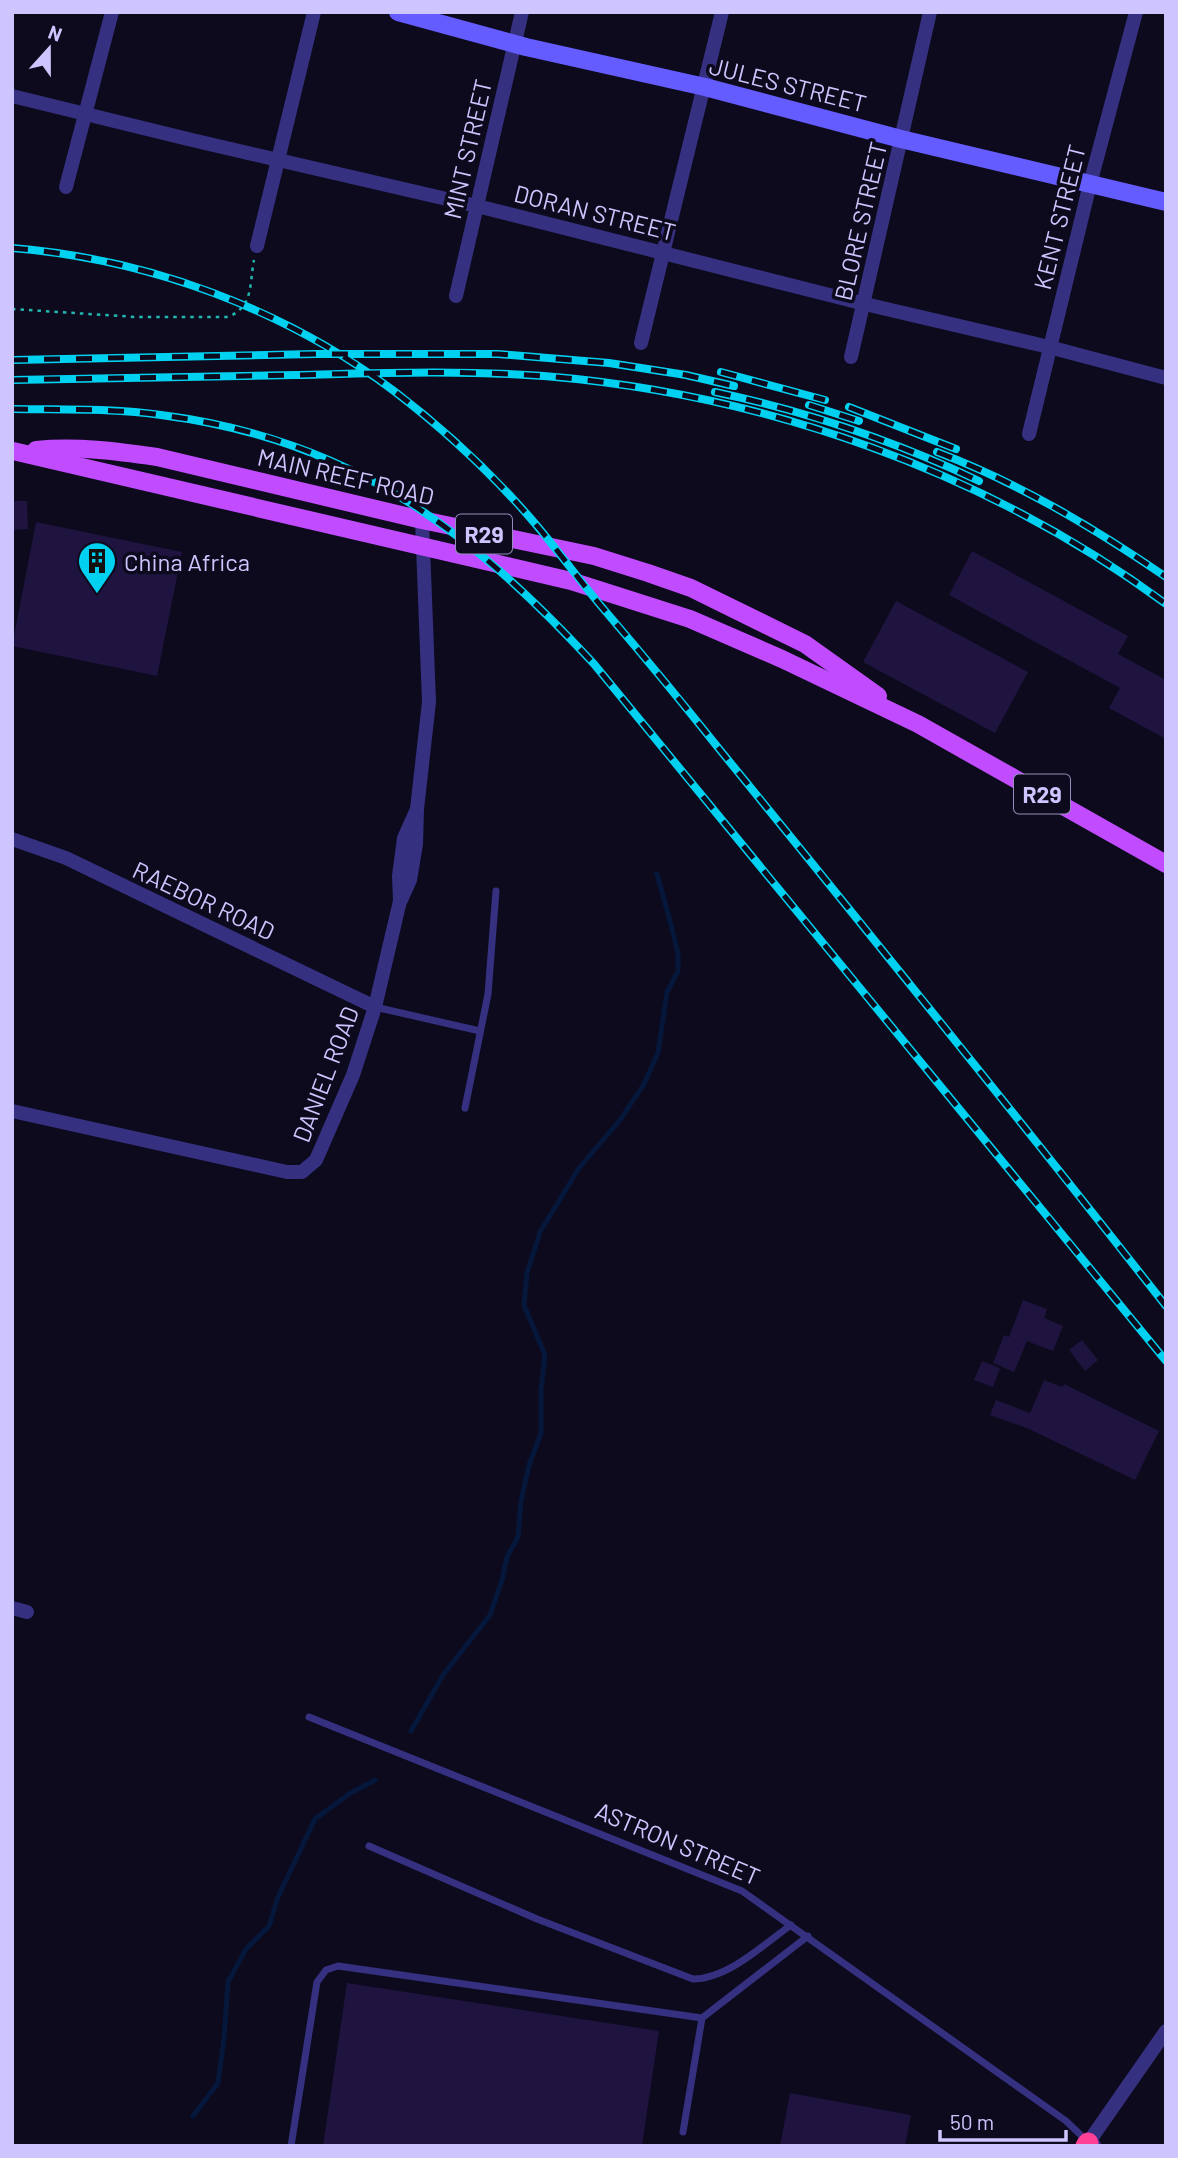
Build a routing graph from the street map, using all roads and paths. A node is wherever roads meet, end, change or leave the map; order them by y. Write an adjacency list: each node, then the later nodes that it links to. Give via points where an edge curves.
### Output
1 (112, 12): 11 (street)
2 (314, 12): 13 (street)
3 (398, 12): 8 (main road, JULES STREET)
4 (522, 12): 8 (street, MINT STREET)
5 (722, 12): 9 (street)
6 (930, 12): 12 (street, BLORE STREET)
7 (1136, 12): 14 (street, KENT STREET)
8 (516, 43): 9 (main road, JULES STREET); 17 (street, MINT STREET)
9 (705, 88): 12 (main road, JULES STREET); 19 (street)
10 (12, 96): 11 (street, DORAN STREET)
11 (87, 113): 13 (street, DORAN STREET); 15 (street)
12 (901, 139): 14 (main road, JULES STREET); 21 (street, BLORE STREET)
13 (278, 160): 17 (street, DORAN STREET); 18 (street)
14 (1090, 184): 16 (main road, JULES STREET); 24 (street, KENT STREET)
15 (66, 187)
16 (1166, 202)
17 (477, 206): 19 (street, DORAN STREET); 20 (street, MINT STREET)
18 (257, 246): 22 (path, via 247,302 241,312 228,317)
19 (662, 252): 21 (street, DORAN STREET); 23 (street)
20 (456, 296)
21 (864, 304): 24 (street, DORAN STREET); 25 (street, BLORE STREET)
22 (12, 309)
23 (641, 343)
24 (1049, 347): 26 (street, DORAN STREET); 27 (street, KENT STREET)
25 (851, 357)
26 (1166, 379)
27 (1029, 434)
28 (13, 452): 29 (main road, MAIN REEF ROAD / R29, via 68,447 157,457); 31 (main road, MAIN REEF ROAD / R29)
29 (422, 520): 30 (main road, MAIN REEF ROAD / R29); 31 (street, DANIEL ROAD)
30 (521, 542): 32 (main road); 33 (main road, MAIN REEF ROAD / R29, via 594,556 702,593 805,644)
31 (423, 546): 32 (main road, MAIN REEF ROAD / R29); 37 (street, DANIEL ROAD, via 429,702 416,844)
32 (520, 569): 33 (main road, MAIN REEF ROAD / R29, via 690,619)
33 (918, 724): 35 (main road, MAIN REEF ROAD / R29)
34 (12, 839): 37 (street, RAEBOR ROAD, via 66,858)
35 (1166, 864)
36 (496, 891): 38 (lane, via 488,993)
37 (375, 1007): 38 (lane); 40 (street, DANIEL ROAD, via 335,1118 316,1160 302,1172)
38 (480, 1031): 39 (lane)
39 (464, 1108)
40 (12, 1111)
41 (12, 1608): 42 (street)
42 (27, 1612)
43 (309, 1717): 45 (lane, ASTRON STREET, via 742,1891)
44 (369, 1846): 45 (lane, via 537,1919 693,1979 721,1974)
45 (791, 1925): 46 (lane, ASTRON STREET)
46 (808, 1936): 47 (lane); 50 (lane, ASTRON STREET, via 1066,2121)
47 (702, 2018): 49 (lane); 51 (lane, via 338,1966 326,1970 317,1982)
48 (1166, 2031): 50 (street)
49 (683, 2132)
50 (1090, 2145)
51 (291, 2146)

